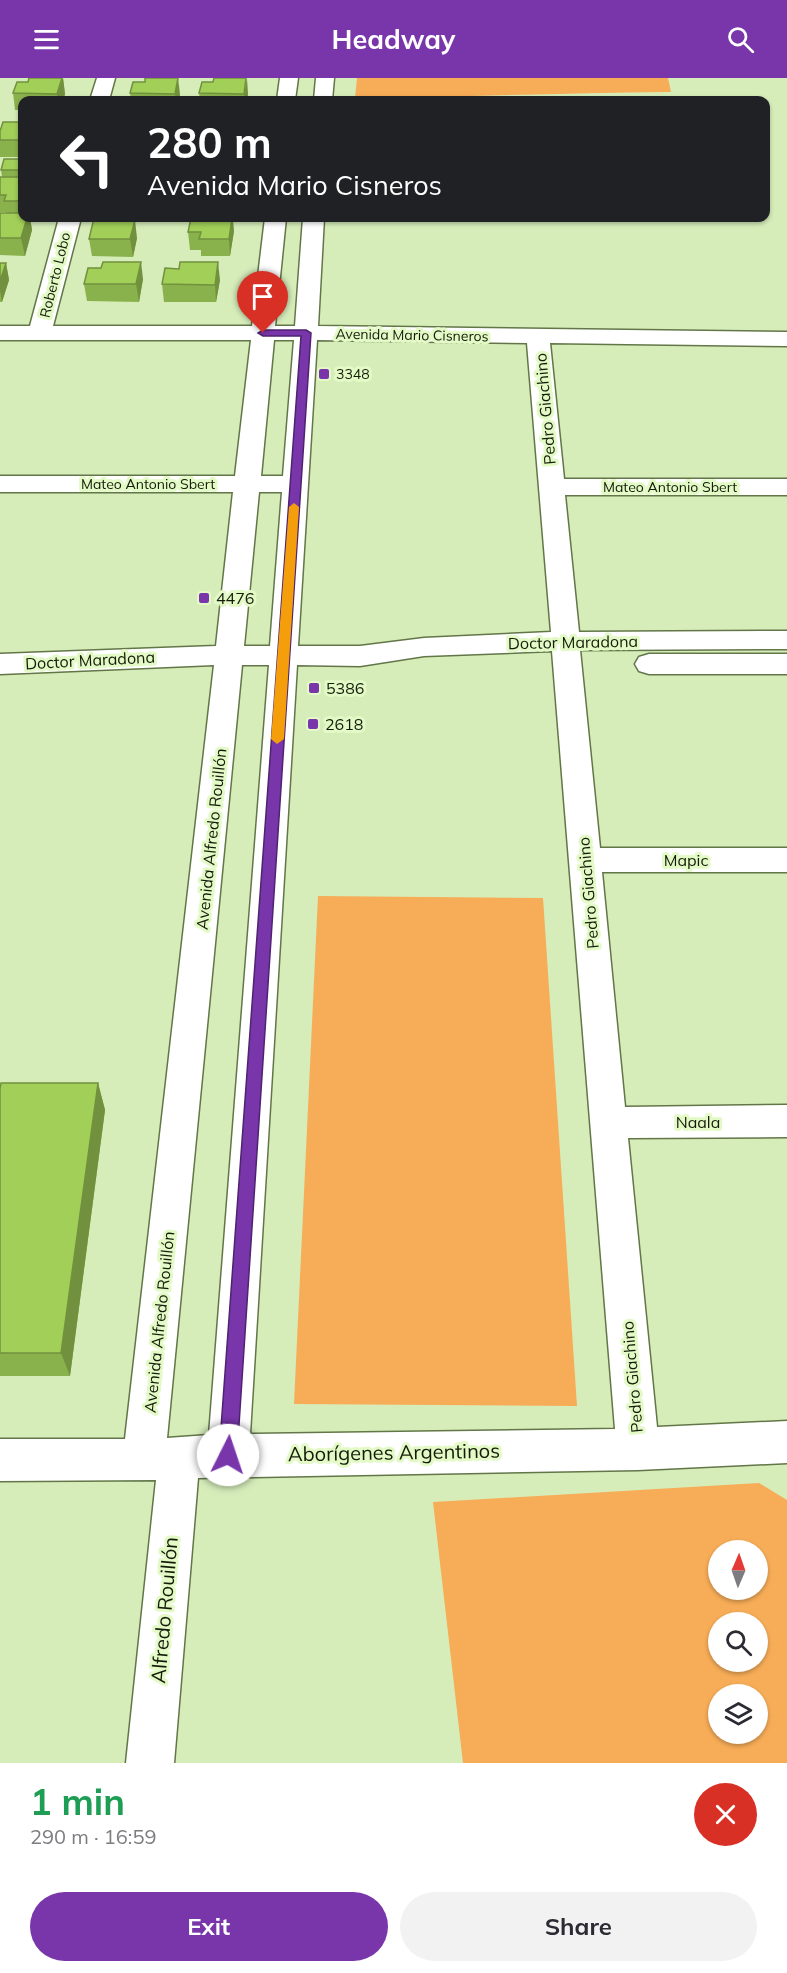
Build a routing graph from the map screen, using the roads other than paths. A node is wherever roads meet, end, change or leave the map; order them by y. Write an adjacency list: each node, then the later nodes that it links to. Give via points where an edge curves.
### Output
1 (106, 78): 4 (street)
2 (289, 78): 5 (street)
3 (325, 78): 6 (street)
4 (101, 96)
5 (287, 96)
6 (323, 96)
7 (69, 222): 11 (street, Roberto Lobo)
8 (275, 222): 12 (street, Avenida Alfredo Rouillón)
9 (314, 222): 13 (street)
10 (0, 333): 11 (street, Avenida Mario Cisneros)
11 (40, 333): 12 (street, Avenida Mario Cisneros)
12 (263, 333): 13 (street, Avenida Mario Cisneros); 17 (street, Avenida Alfredo Rouillón)
13 (306, 333): 14 (street, Avenida Mario Cisneros); 18 (street)
14 (538, 336): 15 (street, Avenida Mario Cisneros); 19 (street, Pedro Giachino)
15 (787, 339)
16 (0, 484): 17 (street, Mateo Antonio Sbert)
17 (248, 484): 18 (street, Mateo Antonio Sbert); 23 (street, Avenida Alfredo Rouillón)
18 (296, 484): 24 (street)
19 (552, 487): 20 (street, Mateo Antonio Sbert); 22 (street, Pedro Giachino)
20 (787, 487)
21 (787, 640): 22 (street, Doctor Maradona)
22 (567, 652): 24 (street, Doctor Maradona, via 424,665 360,656); 26 (street, Doctor Maradona); 27 (street, Pedro Giachino)
23 (230, 655): 24 (street, Doctor Maradona); 25 (street, Doctor Maradona); 34 (street, Avenida Alfredo Rouillón)
24 (283, 655): 33 (street)
25 (0, 664)
26 (787, 664)
27 (585, 860): 28 (street, Mapic); 30 (street, Pedro Giachino)
28 (787, 860)
29 (787, 1121): 30 (street, Naala)
30 (609, 1123): 32 (street, Pedro Giachino)
31 (787, 1442): 32 (street, Aborígenes Argentinos)
32 (638, 1449): 33 (street, Aborígenes Argentinos)
33 (228, 1455): 34 (street, Aborígenes Argentinos)
34 (162, 1458): 35 (street, Aborígenes Argentinos); 36 (street, Alfredo Rouillón)
35 (0, 1460)
36 (150, 1763)

